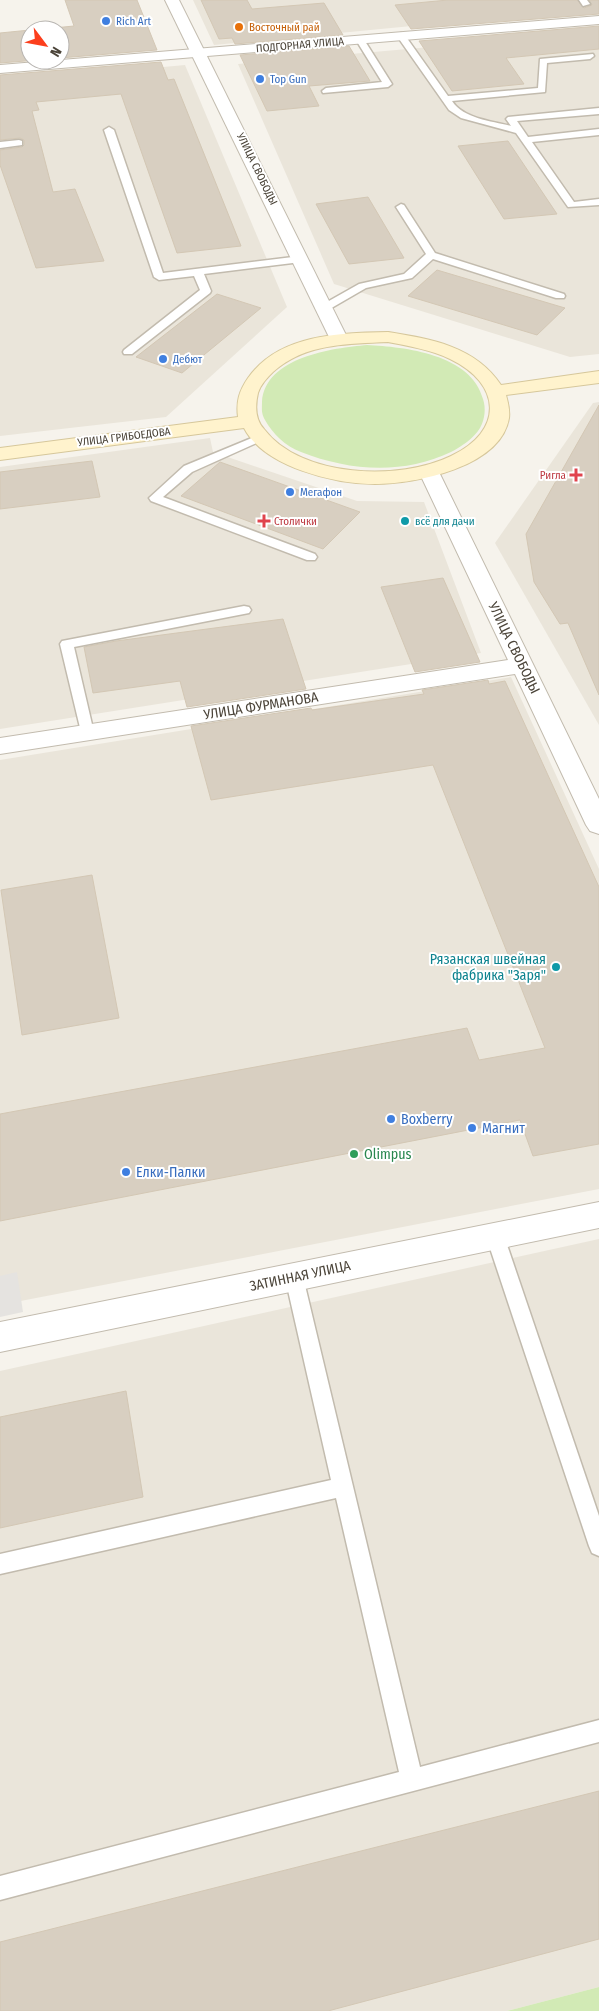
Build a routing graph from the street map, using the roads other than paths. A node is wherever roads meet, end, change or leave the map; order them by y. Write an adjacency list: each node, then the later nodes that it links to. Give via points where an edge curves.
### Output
1 (172, 0): 5 (street, УЛИЦА СВОБОДЫ)
2 (598, 21): 3 (street, ПОДГОРНАЯ УЛИЦА)
3 (401, 36): 4 (street, ПОДГОРНАЯ УЛИЦА); 9 (lane)
4 (360, 40): 5 (street, ПОДГОРНАЯ УЛИЦА); 10 (lane, via 388,84)
5 (199, 53): 7 (street, ПОДГОРНАЯ УЛИЦА); 22 (street, УЛИЦА СВОБОДЫ)
6 (590, 56): 11 (lane, via 544,62 542,90)
7 (0, 69)
8 (444, 78): 9 (lane)
9 (431, 80): 11 (lane)
10 (326, 90)
11 (445, 99): 14 (lane, via 464,116)
12 (599, 111): 14 (lane, via 510,119)
13 (109, 130): 23 (lane, via 158,277)
14 (519, 131): 16 (lane)
15 (599, 132): 16 (lane)
16 (525, 140): 19 (lane, via 571,205)
17 (19, 143): 18 (lane)
18 (0, 145)
19 (599, 202)
20 (401, 207): 21 (lane)
21 (431, 255): 24 (lane); 25 (lane, via 408,276 363,286)
22 (301, 259): 23 (lane); 25 (street, УЛИЦА СВОБОДЫ)
23 (198, 272): 27 (lane, via 206,291)
24 (560, 296)
25 (324, 308): 26 (street, УЛИЦА СВОБОДЫ)
26 (339, 339): 29 (main road, via 388,338 425,344 458,356 480,370); 30 (main road, via 305,346 275,360 255,379 245,404)
27 (128, 352)
28 (599, 377): 29 (main road)
29 (496, 391): 32 (main road, via 500,419 491,437 467,457)
30 (254, 430): 31 (main road, УЛИЦА ГРИБОЕДОВА); 32 (main road, via 286,458 340,476 384,478); 33 (lane, via 188,469 155,498)
31 (0, 454)
32 (429, 472): 35 (street, УЛИЦА СВОБОДЫ)
33 (311, 557)
34 (244, 610): 36 (lane, via 68,644)
35 (522, 665): 36 (street, УЛИЦА ФУРМАНОВА); 38 (street, УЛИЦА СВОБОДЫ)
36 (87, 733): 37 (street, УЛИЦА ФУРМАНОВА)
37 (0, 746)
38 (599, 825)
39 (599, 1215): 40 (street, ЗАТИННАЯ УЛИЦА)
40 (495, 1236): 41 (street, ЗАТИННАЯ УЛИЦА); 44 (lane)
41 (294, 1277): 42 (street, ЗАТИННАЯ УЛИЦА); 43 (lane)
42 (0, 1337)
43 (343, 1487): 45 (lane); 47 (lane)
44 (599, 1546)
45 (0, 1564)
46 (599, 1730): 47 (lane)
47 (412, 1781): 48 (lane)
48 (0, 1888)

